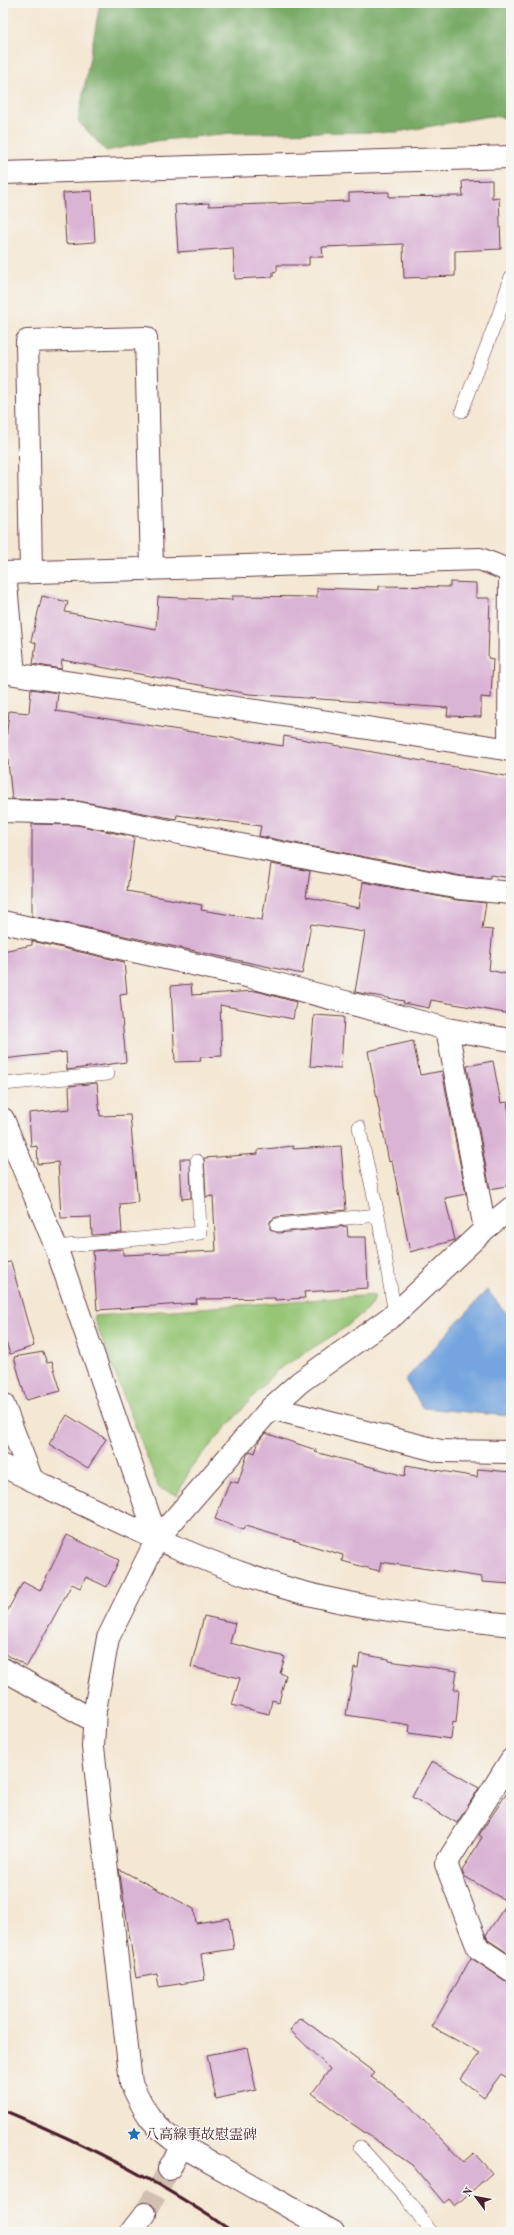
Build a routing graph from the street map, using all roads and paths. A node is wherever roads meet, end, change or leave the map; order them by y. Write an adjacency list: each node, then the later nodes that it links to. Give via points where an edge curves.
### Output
1 (511, 158): 2 (street)
2 (3, 173)
3 (511, 277): 4 (lane)
4 (462, 411)
5 (152, 569): 6 (street); 6 (street, via 146,338 27,341); 8 (street, via 480,559 510,571)
6 (31, 572): 7 (street)
7 (4, 573): 8 (street, via 14,674)
8 (510, 750)
9 (3, 811): 10 (street, via 78,813 459,888)
10 (511, 893)
11 (3, 922): 12 (street, via 251,977)
12 (447, 1029): 13 (street); 22 (street)
13 (511, 1040)
14 (108, 1074): 15 (lane)
15 (3, 1084)
16 (3, 1119): 23 (street)
17 (359, 1127): 20 (lane)
18 (197, 1161): 23 (lane, via 200,1233)
19 (511, 1208): 22 (street)
20 (378, 1215): 21 (lane); 24 (lane)
21 (277, 1225)
22 (485, 1229): 24 (street)
23 (56, 1247): 30 (street)
24 (395, 1314): 26 (street, via 300,1382)
25 (3, 1404): 29 (street)
26 (271, 1408): 27 (street, via 440,1451); 30 (street)
27 (511, 1452)
28 (3, 1466): 29 (street)
29 (32, 1480): 30 (street)
30 (157, 1539): 31 (street, via 267,1582 342,1602); 33 (street, via 108,1638)
31 (511, 1626)
32 (3, 1669): 33 (street)
33 (94, 1722): 36 (street, via 92,1747 131,2083 145,2114 166,2135)
34 (511, 1760): 35 (street, via 446,1864 478,1948)
35 (511, 1970)
36 (182, 2146): 38 (street); 41 (street)
37 (360, 2147): 42 (lane, via 409,2201)
38 (170, 2169)
39 (145, 2214): 40 (street)
40 (131, 2232)
41 (333, 2232)
42 (431, 2232)

